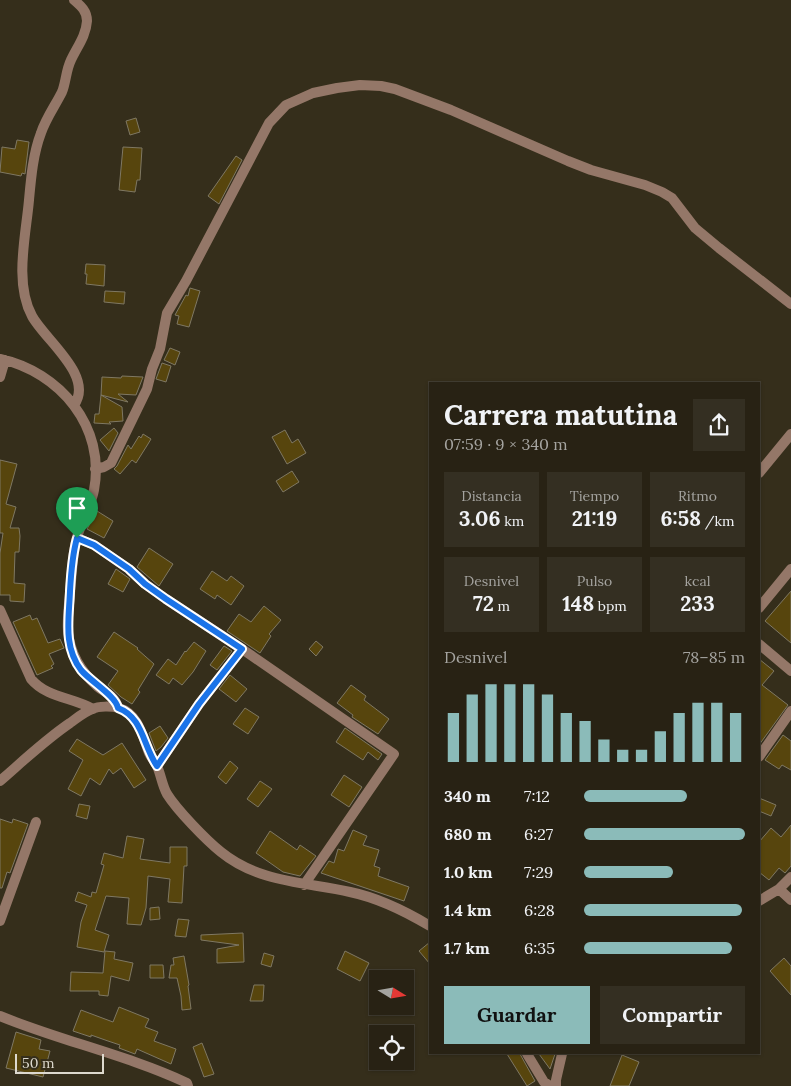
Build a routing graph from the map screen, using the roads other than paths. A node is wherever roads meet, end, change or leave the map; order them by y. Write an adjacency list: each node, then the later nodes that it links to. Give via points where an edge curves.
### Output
1 (74, 0): 5 (street, via 86,13 86,30 71,59 63,90 40,134 31,182 22,274 23,290 32,316 60,349 78,382 79,394)
2 (791, 304): 7 (street, via 695,228 672,198 652,187 591,170 395,89 360,85 313,93 286,105 269,123 167,313 160,349 140,407 111,463)
3 (3, 360): 4 (street); 5 (street, via 38,373)
4 (0, 377)
5 (74, 405): 7 (street, via 89,432)
6 (791, 434): 8 (street)
7 (95, 469): 9 (street, via 94,491)
8 (760, 472)
9 (77, 538): 14 (street, via 94,545 166,599); 16 (street, via 71,567 70,645 81,669 117,702)
10 (791, 570): 11 (street)
11 (760, 607)
12 (0, 610): 17 (street, via 22,663 38,687)
13 (760, 645): 15 (street)
14 (242, 649): 20 (street); 24 (street, via 394,754)
15 (791, 672)
16 (118, 708): 17 (street); 20 (street, via 134,717)
17 (92, 709): 21 (street, via 61,728)
18 (791, 711): 19 (street)
19 (760, 756)
20 (157, 766): 24 (street, via 168,795 221,852 266,876)
21 (0, 781)
22 (36, 822): 28 (street)
23 (791, 878): 25 (street)
24 (304, 884): 29 (street, via 373,898)
25 (779, 889): 26 (street); 27 (street)
26 (760, 900)
27 (791, 900)
28 (0, 921)
29 (429, 925)
30 (0, 1016): 33 (street, via 174,1076)
31 (527, 1054): 34 (street, via 544,1082)
32 (562, 1054): 35 (street)
33 (188, 1086)
34 (550, 1086)
35 (556, 1086)

